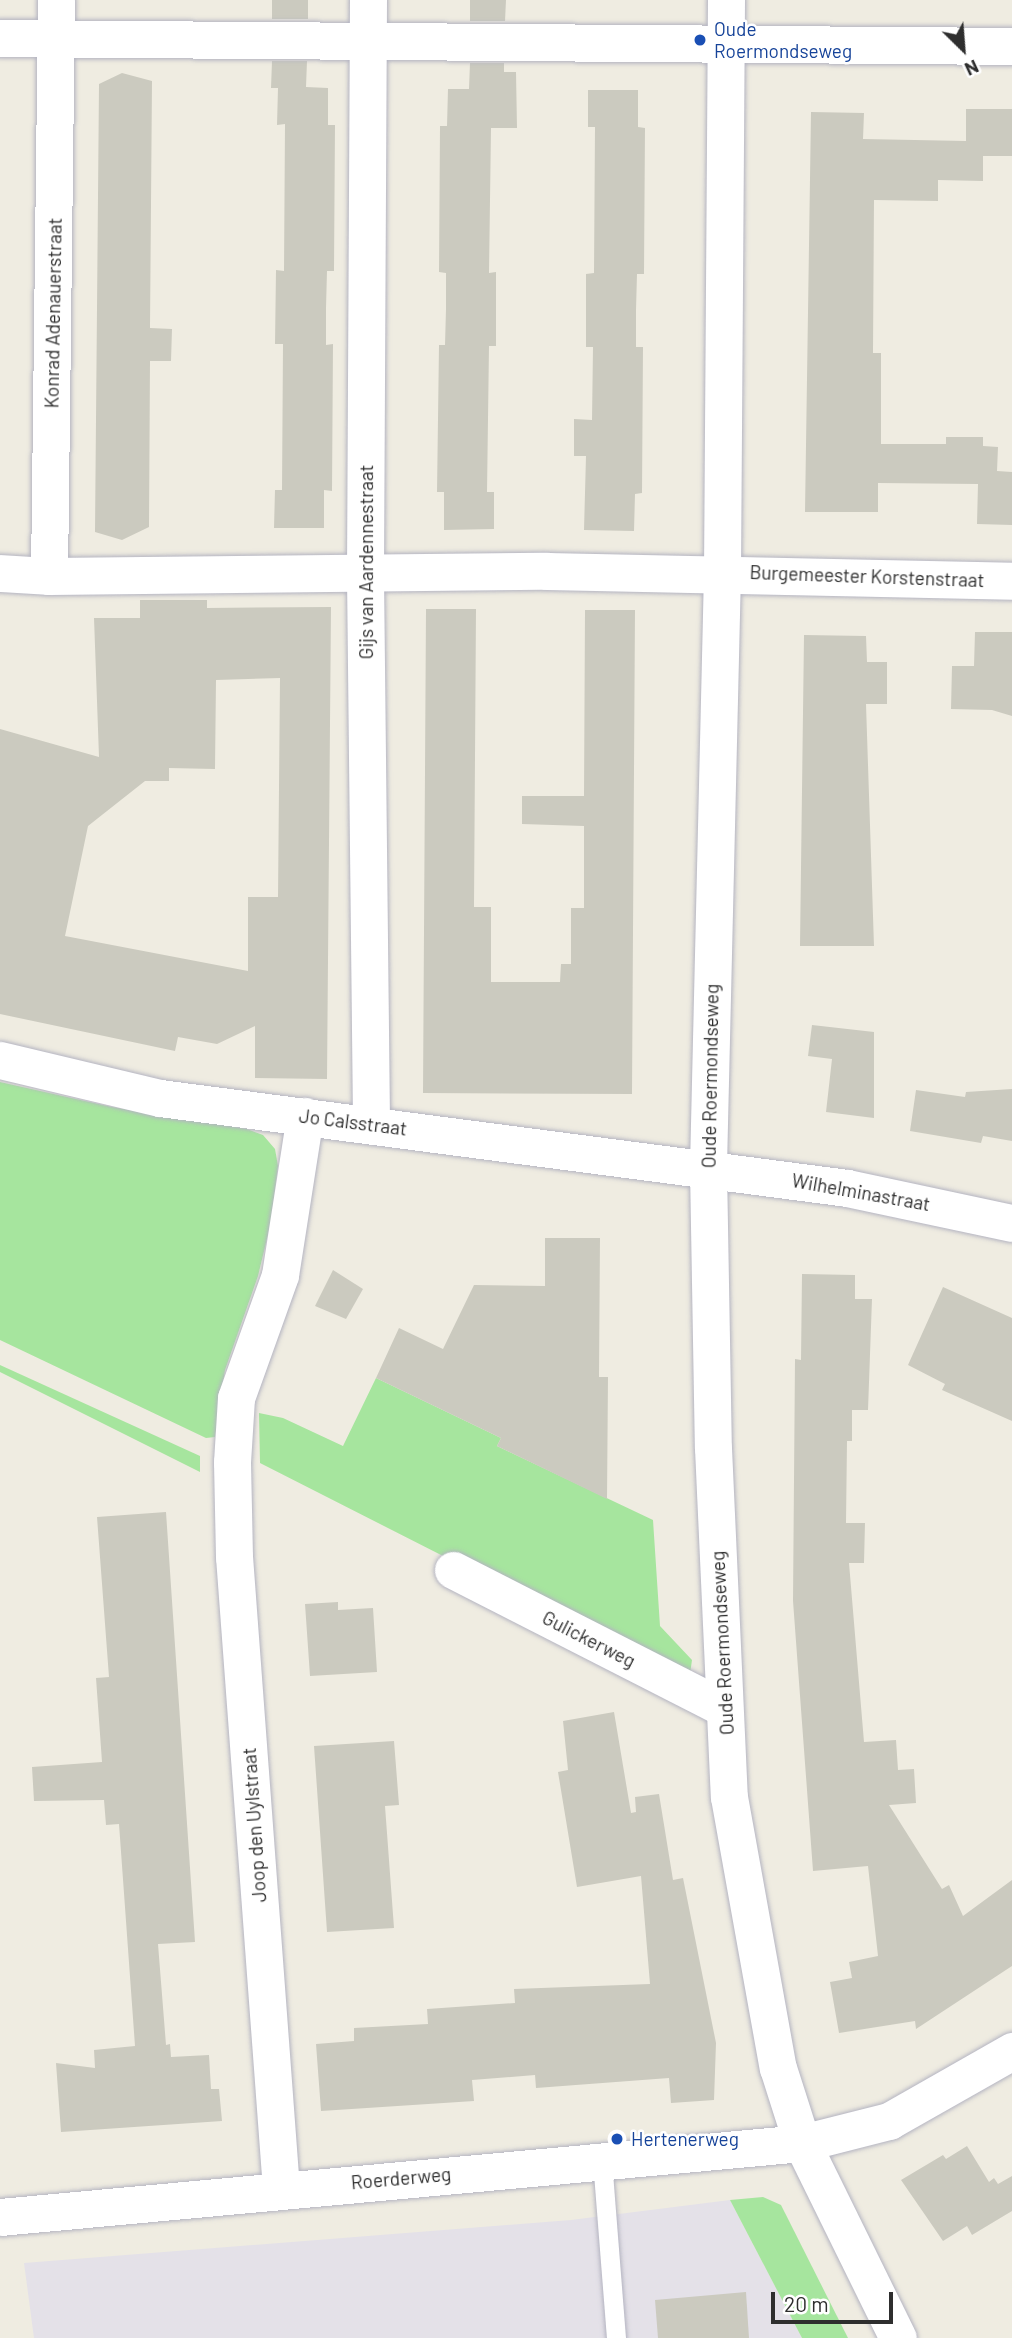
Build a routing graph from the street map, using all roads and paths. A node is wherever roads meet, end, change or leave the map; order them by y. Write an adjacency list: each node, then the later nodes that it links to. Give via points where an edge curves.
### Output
1 (56, 0): 5 (street, Konrad Adenauerstraat)
2 (368, 0): 6 (street, Gijs van Aardennestraat)
3 (726, 0): 8 (street, Oude Roermondseweg)
4 (0, 38): 5 (street)
5 (56, 38): 6 (street); 12 (street, Konrad Adenauerstraat)
6 (367, 40): 8 (street); 11 (street, Gijs van Aardennestraat)
7 (1012, 46): 8 (street)
8 (727, 47): 9 (street, Oude Roermondseweg)
9 (722, 572): 11 (street, Burgemeester Korstenstraat); 13 (street, Burgemeester Korstenstraat); 17 (street, Oude Roermondseweg)
10 (0, 573): 12 (street)
11 (365, 575): 12 (street, Burgemeester Korstenstraat); 16 (street, Gijs van Aardennestraat)
12 (49, 576)
13 (1012, 581)
14 (0, 1060): 15 (street, Jo Calsstraat, via 160,1098)
15 (305, 1116): 16 (street, Jo Calsstraat); 24 (street, Joop den Uylstraat, via 280,1275 236,1398 232,1462 234,1557)
16 (371, 1124): 17 (street, Jo Calsstraat)
17 (708, 1168): 18 (street, Wilhelminastraat, via 847,1188); 20 (street, Oude Roermondseweg)
18 (1012, 1223)
19 (453, 1570): 20 (street, Gulickerweg)
20 (724, 1708): 22 (street, Oude Roermondseweg, via 732,1811 778,2068)
21 (1012, 2051): 22 (street, Roerderweg, via 889,2121)
22 (803, 2143): 23 (street, Roerderweg); 27 (street)
23 (602, 2160): 24 (street, Roerderweg); 26 (lane)
24 (281, 2189): 25 (street, Roerderweg)
25 (0, 2217)
26 (616, 2338)
27 (898, 2338)

